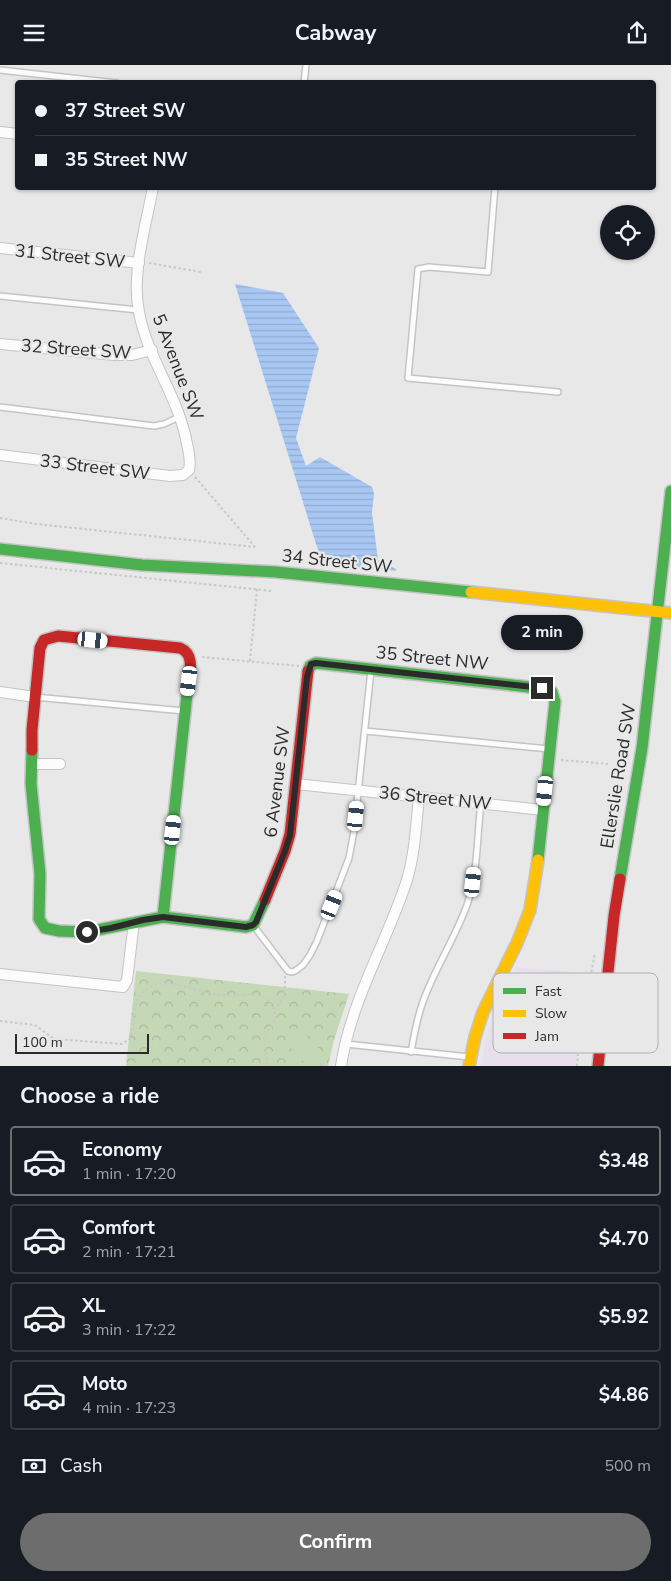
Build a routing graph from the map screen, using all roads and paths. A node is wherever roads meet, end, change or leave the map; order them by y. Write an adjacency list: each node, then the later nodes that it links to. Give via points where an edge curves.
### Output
1 (306, 65): 4 (lane)
2 (0, 70): 3 (lane)
3 (90, 80)
4 (304, 80)
5 (0, 132): 6 (street)
6 (15, 134)
7 (152, 190): 10 (street, 5 Avenue SW)
8 (495, 190): 16 (lane, via 488,272 418,269 408,378)
9 (0, 249): 10 (street, 31 Street SW)
10 (139, 262): 11 (path); 13 (street, 5 Avenue SW)
11 (201, 272)
12 (0, 296): 13 (lane)
13 (138, 310): 15 (street, 5 Avenue SW)
14 (0, 344): 15 (street, 32 Street SW, via 115,355)
15 (152, 350): 18 (street, 5 Avenue SW)
16 (558, 392)
17 (0, 407): 18 (lane, via 154,426)
18 (181, 416): 20 (street, 5 Avenue SW, via 189,452)
19 (0, 455): 20 (street, 33 Street SW, via 170,476 183,475)
20 (189, 470): 22 (path, via 255,547)
21 (671, 491): 27 (street, Ellerslie Road SW)
22 (0, 518)
23 (0, 549): 27 (street, 34 Street SW, via 142,565 276,572)
24 (0, 563): 25 (path)
25 (257, 589): 26 (path); 30 (path)
26 (272, 591)
27 (657, 611): 28 (street, 34 Street SW); 53 (street, Ellerslie Road SW, via 641,758)
28 (671, 613)
29 (189, 655): 30 (path); 34 (street, via 185,650 171,647 58,636 44,640 40,647); 35 (street, via 191,665)
30 (250, 661): 31 (path)
31 (309, 667): 32 (street, 35 Street NW, via 316,663); 41 (street, 6 Avenue SW)
32 (371, 669): 36 (lane); 37 (street, 35 Street NW, via 542,688 552,692 555,702)
33 (0, 692): 34 (street)
34 (35, 697): 35 (lane); 39 (street)
35 (186, 712): 46 (street)
36 (365, 731): 37 (lane); 42 (lane)
37 (549, 754): 40 (path); 45 (street)
38 (60, 763): 39 (street)
39 (31, 764): 47 (street, via 40,874 40,922 45,928 76,932)
40 (608, 764)
41 (296, 784): 42 (street, 36 Street NW); 48 (street, 6 Avenue SW, via 288,844)
42 (358, 790): 43 (street, 36 Street NW); 48 (lane, via 349,858 317,941 303,965 295,971 288,971)
43 (419, 797): 44 (street, 36 Street NW); 58 (street, via 407,880 366,981)
44 (481, 803): 45 (street, 36 Street NW); 59 (lane, via 473,882 468,900 427,990)
45 (543, 810): 51 (street, via 530,910)
46 (163, 917): 47 (street); 48 (street, via 246,927)
47 (134, 922): 54 (street, via 127,980 123,987)
48 (253, 925)
49 (595, 953): 52 (path)
50 (284, 973): 56 (path, via 283,1001)
51 (502, 973)
52 (591, 973)
53 (607, 973)
54 (0, 974)
55 (493, 992): 62 (street, via 483,1012)
56 (273, 1009): 57 (path, via 268,1000 256,994 212,994 164,983 143,992 136,1002 131,1037 122,1045 54,1039 35,1025); 63 (path, via 276,1018 263,1039)
57 (0, 1021)
58 (346, 1044): 59 (lane); 64 (street)
59 (411, 1052): 62 (lane)
60 (578, 1053): 65 (path)
61 (599, 1053): 66 (street, Ellerslie Road SW)
62 (470, 1062)
63 (268, 1066)
64 (341, 1066)
65 (577, 1066)
66 (598, 1066)

